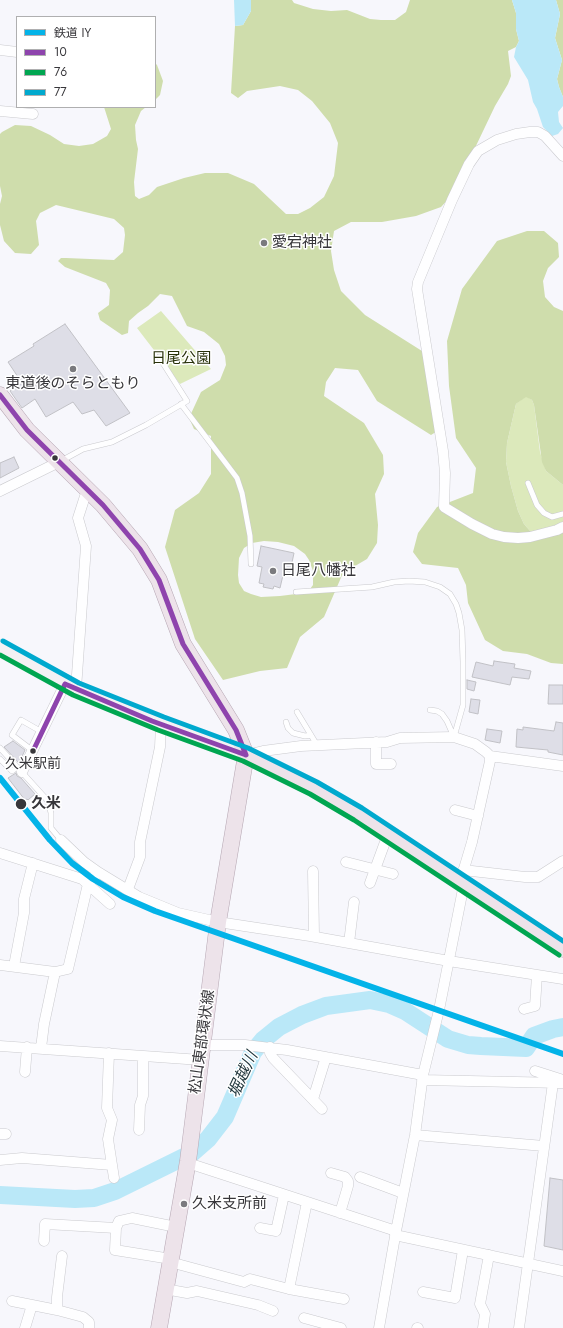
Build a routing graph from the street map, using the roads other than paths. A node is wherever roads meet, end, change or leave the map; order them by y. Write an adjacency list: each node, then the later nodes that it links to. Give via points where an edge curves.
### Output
1 (0, 50): 2 (street)
2 (16, 52)
3 (0, 111): 4 (street)
4 (33, 114)
5 (563, 156): 14 (street, via 538,132 516,134 497,140 478,151 452,200 417,289 443,452 444,507 492,534 504,537 530,536)
6 (159, 357): 8 (lane, via 187,401)
7 (0, 395): 9 (main road, via 27,430)
8 (181, 404): 9 (lane, via 112,442 83,450); 15 (lane, via 237,478 250,536)
9 (59, 462): 11 (main road); 12 (street)
10 (528, 483): 13 (lane, via 537,505 544,513 552,517)
11 (87, 490): 18 (street, via 78,518 86,546); 30 (main road, via 121,525 152,567 183,644 236,730)
12 (0, 491)
13 (563, 514)
14 (563, 527)
15 (251, 564)
16 (296, 592): 25 (lane, via 364,588 409,581 425,582 450,594 459,613 463,662 464,704)
17 (0, 647): 18 (main road)
18 (71, 686): 22 (main road); 23 (street)
19 (430, 710): 25 (lane, via 442,714)
20 (297, 712): 24 (lane)
21 (286, 722): 24 (lane, via 293,733)
22 (161, 724): 30 (main road); 51 (street, via 160,747 140,842 140,857)
23 (42, 732): 29 (street); 29 (lane, via 21,720 12,735)
24 (311, 735): 27 (lane)
25 (454, 737): 26 (street, via 400,738); 31 (street, via 475,744)
26 (376, 742): 27 (street); 33 (street, via 376,764)
27 (317, 745): 30 (street)
28 (0, 748): 35 (lane)
29 (33, 751): 35 (street)
30 (246, 755): 38 (main road, via 313,788); 54 (main road, 松山東部環状線)
31 (490, 756): 34 (street); 37 (street)
32 (0, 759): 35 (lane, via 12,771)
33 (391, 764)
34 (563, 766)
35 (20, 770): 39 (lane, via 48,801 51,828)
36 (455, 810): 37 (street)
37 (478, 816): 48 (street)
38 (388, 834): 44 (street); 48 (main road)
39 (61, 840): 46 (street)
40 (0, 853): 43 (street)
41 (563, 861): 48 (street, via 538,877)
42 (346, 862): 44 (street)
43 (33, 863): 50 (street, via 82,879); 60 (street, via 24,899 24,913)
44 (375, 870): 47 (street); 49 (street)
45 (313, 871): 55 (street)
46 (98, 872): 50 (street); 51 (street)
47 (393, 874)
48 (462, 879): 57 (main road); 58 (street)
49 (370, 883)
50 (88, 884): 53 (street); 61 (street, via 68,969)
51 (128, 889): 54 (street, via 139,897 178,913)
52 (354, 902): 56 (street)
53 (110, 904)
54 (218, 922): 55 (street); 70 (main road, 松山東部環状線)
55 (314, 936): 56 (street)
56 (349, 943): 58 (street)
57 (563, 949)
58 (449, 961): 62 (street); 75 (street)
59 (0, 965): 60 (street)
60 (14, 966): 61 (street)
61 (55, 972): 68 (street)
62 (537, 975): 63 (street); 64 (street, via 535,1006)
63 (563, 979)
64 (524, 1008)
65 (0, 1046): 66 (street)
66 (27, 1047): 68 (street); 74 (street)
67 (268, 1047): 70 (street, via 251,1045); 72 (street); 77 (street, via 273,1058)
68 (41, 1048): 69 (street)
69 (109, 1053): 71 (street); 84 (street, via 107,1108 112,1120 108,1139)
70 (202, 1053): 71 (street); 82 (main road, 松山東部環状線)
71 (143, 1056): 79 (street, via 143,1096)
72 (326, 1057): 75 (street); 77 (street)
73 (535, 1071): 76 (street)
74 (25, 1072)
75 (422, 1078): 76 (street); 80 (street)
76 (560, 1082): 81 (street)
77 (313, 1099): 78 (street)
78 (322, 1109)
79 (139, 1130)
80 (415, 1135): 81 (street); 88 (street)
81 (544, 1146): 101 (street)
82 (189, 1158): 89 (street); 92 (main road, 松山東部環状線)
83 (0, 1160): 84 (street, via 22,1158)
84 (112, 1166): 87 (street)
85 (331, 1173): 91 (street, via 345,1177 348,1181)
86 (360, 1177): 88 (street)
87 (114, 1178)
88 (403, 1193): 95 (street)
89 (284, 1195): 90 (street); 94 (street, via 276,1231)
90 (307, 1202): 91 (street); 104 (street)
91 (340, 1213): 95 (street)
92 (176, 1227): 93 (street, via 132,1218 120,1221); 100 (main road, 松山東部環状線)
93 (116, 1228): 96 (street, via 45,1224); 100 (street, via 115,1250)
94 (260, 1228)
95 (395, 1233): 97 (street); 116 (street)
96 (44, 1241)
97 (463, 1250): 98 (street); 105 (street, via 455,1298)
98 (489, 1255): 101 (street); 117 (street, via 480,1304 485,1314)
99 (62, 1256): 109 (street)
100 (170, 1261): 103 (main road, 松山東部環状線); 104 (street, via 244,1282 250,1279)
101 (528, 1264): 102 (street); 118 (street)
102 (563, 1271)
103 (165, 1289): 110 (street, via 187,1293 197,1291); 114 (main road, 松山東部環状線)
104 (289, 1289): 106 (street)
105 (423, 1292)
106 (344, 1299)
107 (12, 1301): 108 (street)
108 (32, 1305): 109 (street); 112 (street)
109 (57, 1310): 113 (street, via 84,1317 89,1322)
110 (273, 1311)
111 (304, 1318): 115 (street)
112 (25, 1328)
113 (89, 1328)
114 (159, 1328)
115 (341, 1328)
116 (379, 1328)
117 (483, 1328)
118 (519, 1328)

